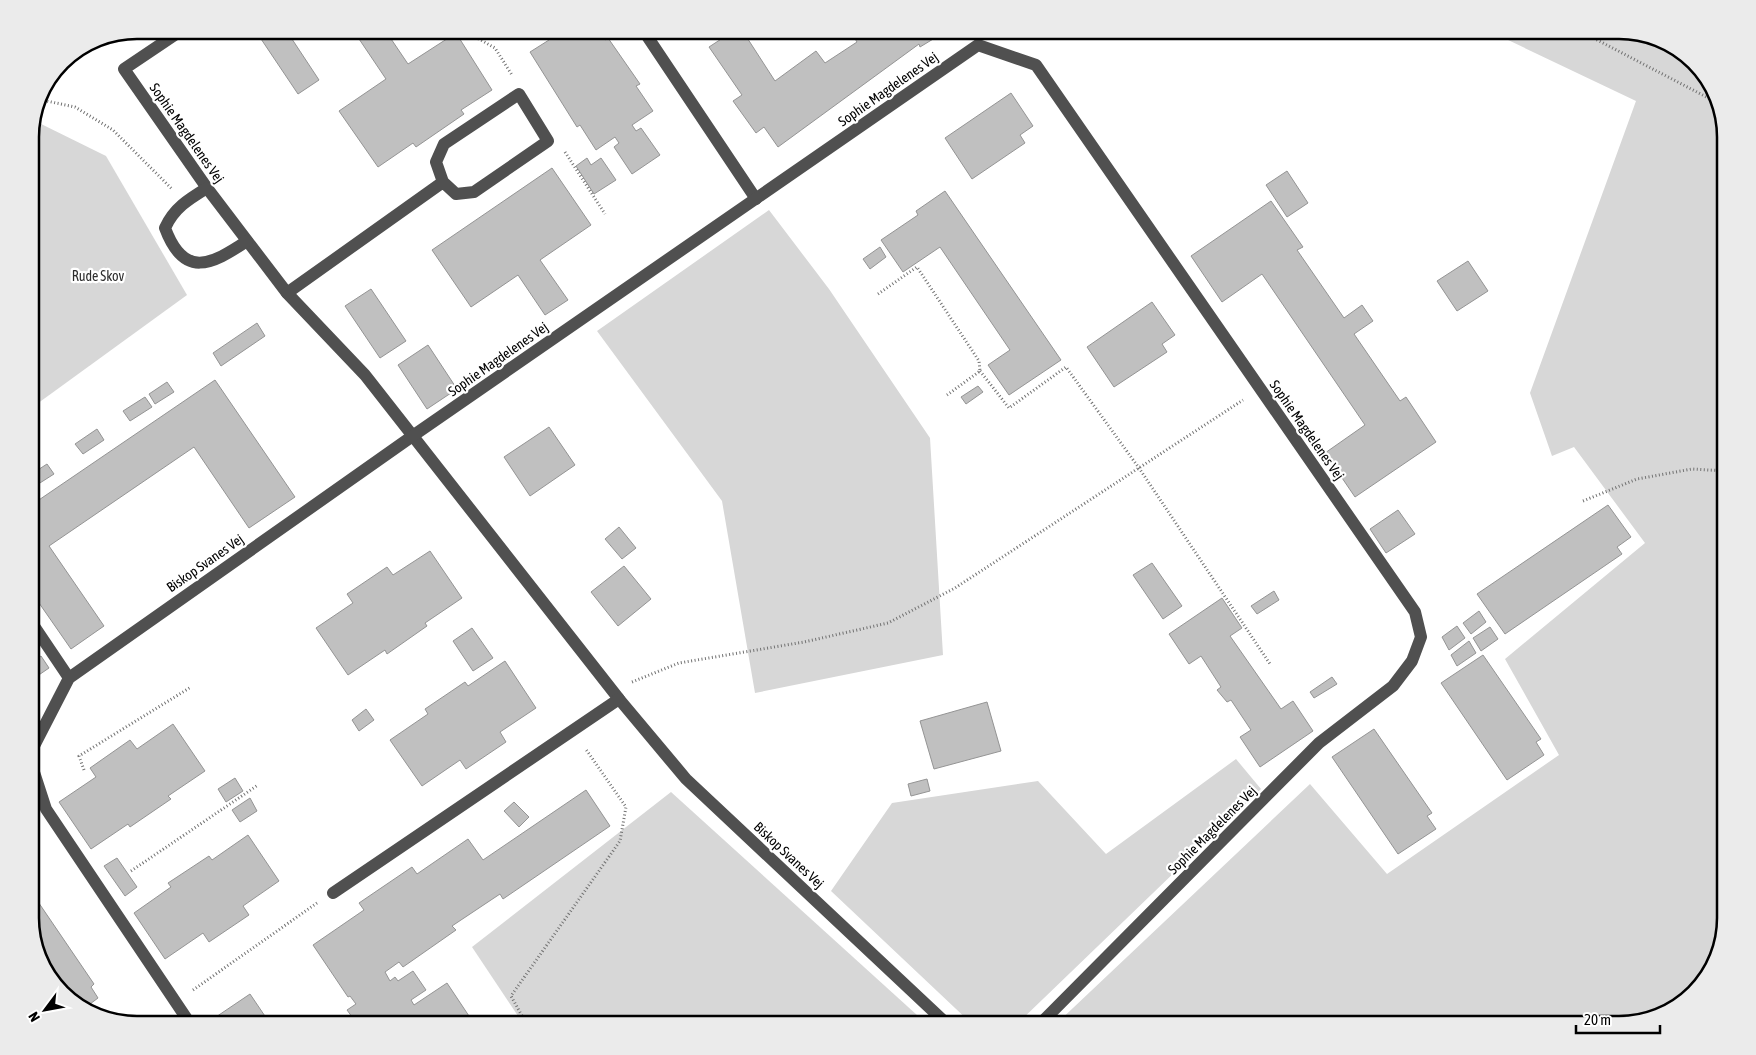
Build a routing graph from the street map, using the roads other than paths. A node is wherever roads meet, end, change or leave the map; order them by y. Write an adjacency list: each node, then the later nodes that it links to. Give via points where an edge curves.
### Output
1 (169, 39): 4 (street, Sophie Magdelenes Vej, via 124,69)
2 (649, 39): 5 (street)
3 (442, 182): 3 (street, via 456,194 474,192 548,140 518,94 444,144 436,162); 7 (street)
4 (207, 188): 6 (street, Sophie Magdelenes Vej); 6 (street, via 183,203 170,216 166,228 172,246 183,258 207,263 220,259)
5 (756, 199): 8 (street, Sophie Magdelenes Vej); 17 (street, Sophie Magdelenes Vej, via 978,45 1036,65 1415,612 1422,636 1412,661 1393,686 1319,743)
6 (247, 241): 7 (street, Sophie Magdelenes Vej)
7 (287, 293): 8 (street, Sophie Magdelenes Vej, via 365,375)
8 (414, 435): 10 (street, Biskop Svanes Vej); 11 (street, Biskop Svanes Vej)
9 (39, 633): 10 (street)
10 (69, 678): 12 (street, Biskop Svanes Vej)
11 (616, 694): 14 (street, via 573,730); 16 (street, Biskop Svanes Vej, via 686,779)
12 (39, 736)
13 (39, 787): 15 (street, Biskop Svanes Vej, via 46,809)
14 (333, 893)
15 (185, 1016)
16 (938, 1016)
17 (1048, 1016)

